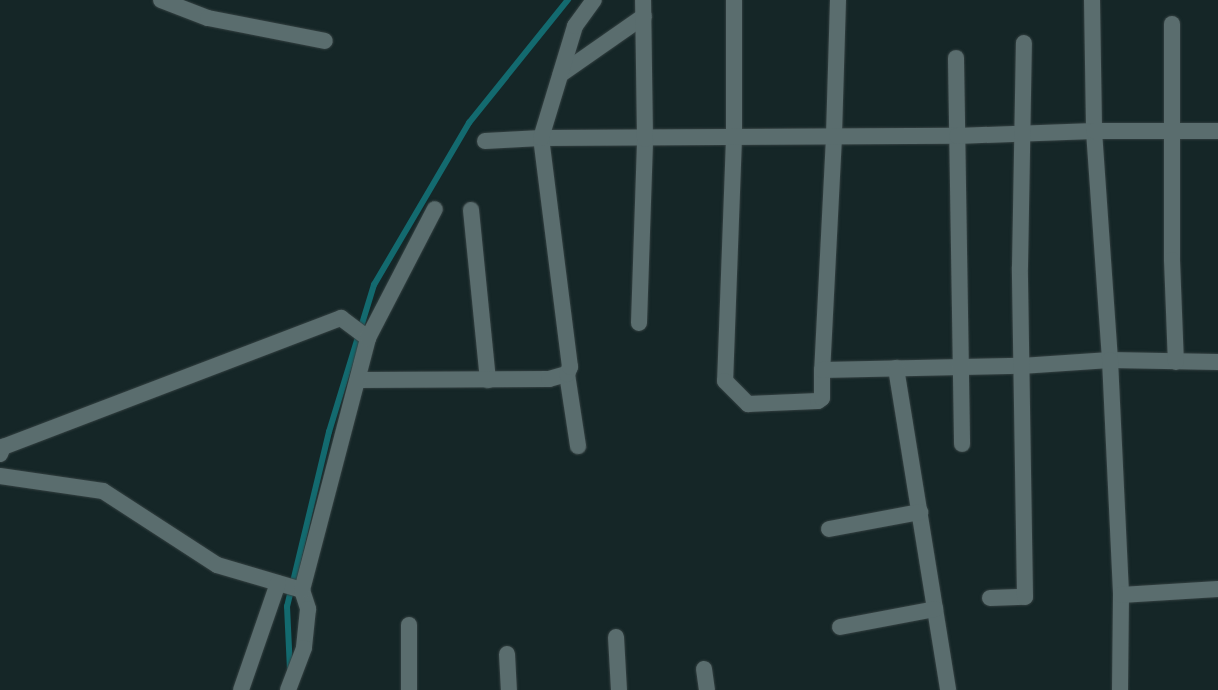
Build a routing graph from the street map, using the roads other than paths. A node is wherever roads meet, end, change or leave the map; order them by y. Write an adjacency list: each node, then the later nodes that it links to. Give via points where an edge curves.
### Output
1 (162, 0): 9 (street, via 208,18)
2 (594, 0): 12 (street, via 575,26)
3 (644, 0): 7 (street)
4 (734, 0): 20 (street)
5 (838, 0): 18 (street)
6 (1092, 0): 14 (street)
7 (644, 16): 12 (street); 21 (street)
8 (1172, 24): 15 (street)
9 (325, 41)
10 (1024, 43): 16 (street)
11 (956, 58): 17 (street)
12 (561, 74): 19 (street)
13 (1218, 130): 15 (street)
14 (1094, 131): 15 (street); 16 (street); 27 (street)
15 (1173, 132): 28 (street, via 1172,260)
16 (1022, 134): 17 (street); 30 (street)
17 (957, 136): 18 (street); 31 (street)
18 (834, 137): 20 (street); 33 (street)
19 (541, 138): 21 (street); 22 (street); 34 (street, via 570,367)
20 (734, 138): 21 (street); 33 (street, via 725,381 748,404 818,401 822,398)
21 (645, 139): 25 (street)
22 (485, 141)
23 (435, 209): 26 (street)
24 (471, 210): 36 (street)
25 (639, 324)
26 (368, 338): 35 (street); 39 (street, via 341,318 4,447)
27 (1110, 360): 28 (street); 30 (street); 46 (street)
28 (1176, 362): 29 (street)
29 (1218, 362)
30 (1021, 366): 31 (street); 47 (street, via 1025,597)
31 (960, 367): 32 (street); 37 (street)
32 (896, 368): 33 (street); 41 (street)
33 (822, 370)
34 (567, 374): 36 (street, via 550,379); 38 (street)
35 (358, 380): 36 (street); 45 (street)
36 (488, 380)
37 (962, 444)
38 (578, 446)
39 (0, 454)
40 (0, 476): 43 (street, via 103,491 217,565)
41 (920, 512): 42 (street); 48 (street)
42 (829, 529)
43 (278, 583): 45 (street); 54 (street)
44 (1218, 589): 46 (street)
45 (302, 590): 55 (street, via 308,609 304,648)
46 (1121, 595): 61 (street)
47 (990, 598)
48 (935, 609): 50 (street); 60 (street)
49 (409, 625): 56 (street)
50 (840, 627)
51 (616, 637): 58 (street)
52 (508, 654): 57 (street)
53 (704, 669): 59 (street)
54 (241, 690)
55 (288, 690)
56 (409, 690)
57 (509, 690)
58 (619, 690)
59 (707, 690)
60 (948, 690)
61 (1120, 690)

